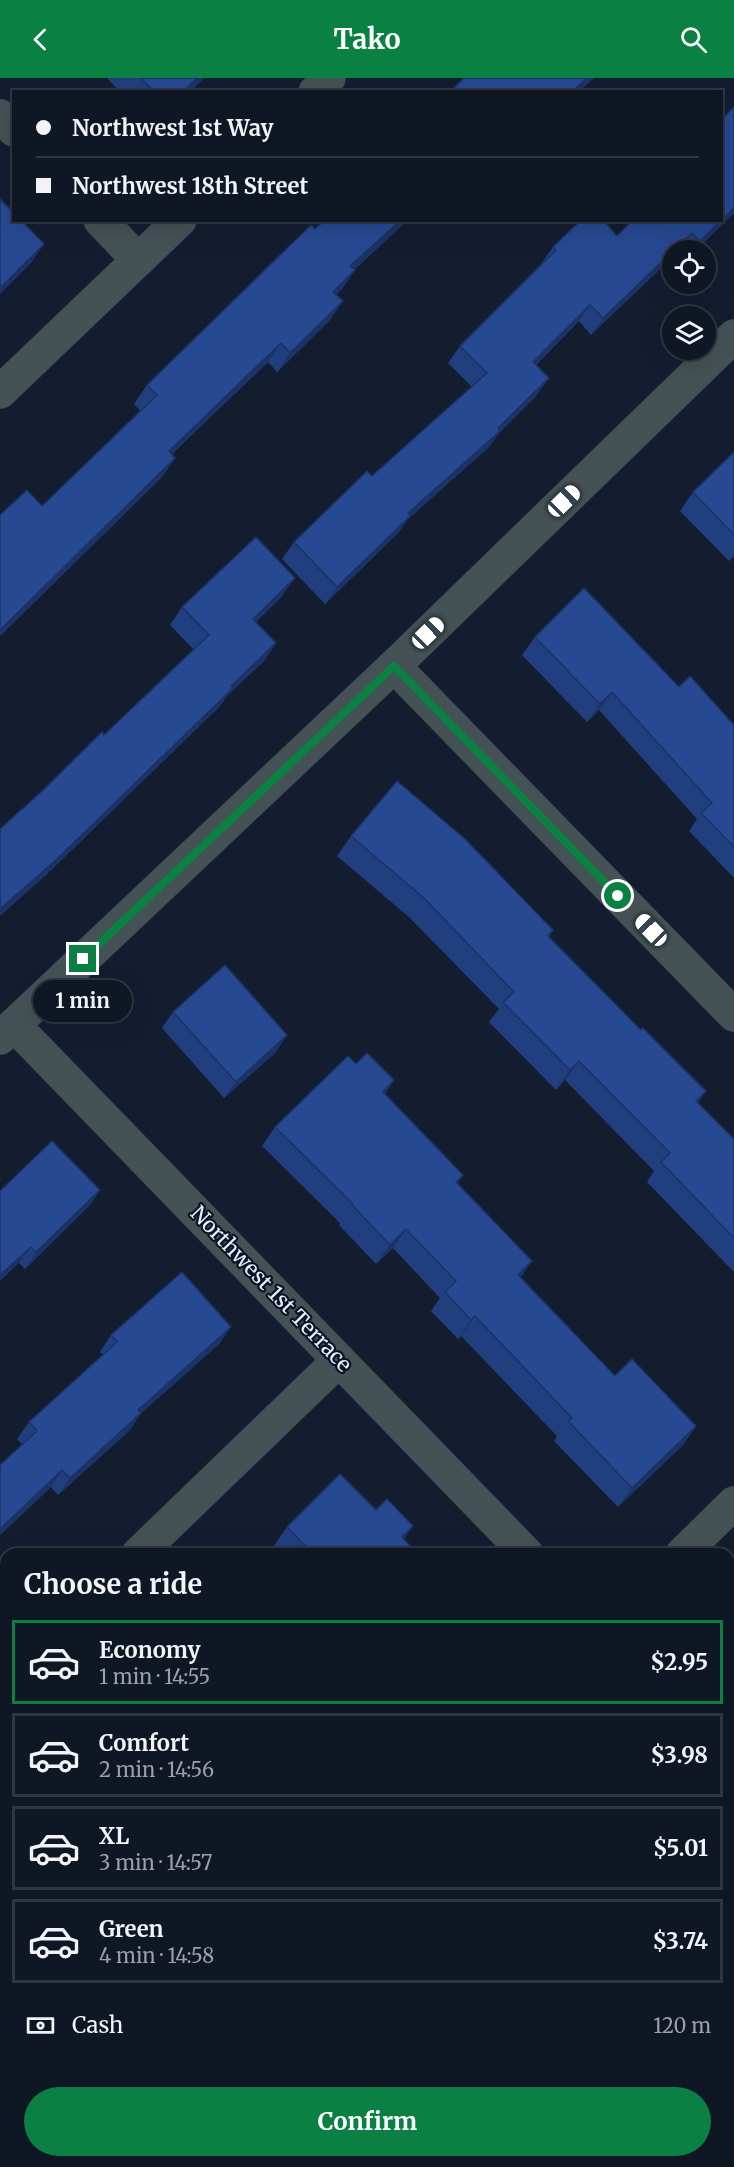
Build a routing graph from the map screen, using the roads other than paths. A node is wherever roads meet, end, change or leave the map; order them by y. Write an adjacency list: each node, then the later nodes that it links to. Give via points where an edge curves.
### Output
1 (329, 78): 2 (street)
2 (317, 90)
3 (0, 116): 4 (street)
4 (12, 128)
5 (102, 222): 7 (street)
6 (178, 222): 7 (street)
7 (138, 260): 9 (street)
8 (734, 336): 10 (street)
9 (0, 392)
10 (394, 666): 11 (street); 12 (street)
11 (734, 1015)
12 (7, 1031): 13 (street, Northwest 1st Terrace)
13 (339, 1360): 15 (street); 16 (street, Northwest 1st Terrace)
14 (734, 1503): 17 (street)
15 (144, 1548)
16 (521, 1548)
17 (688, 1548)

